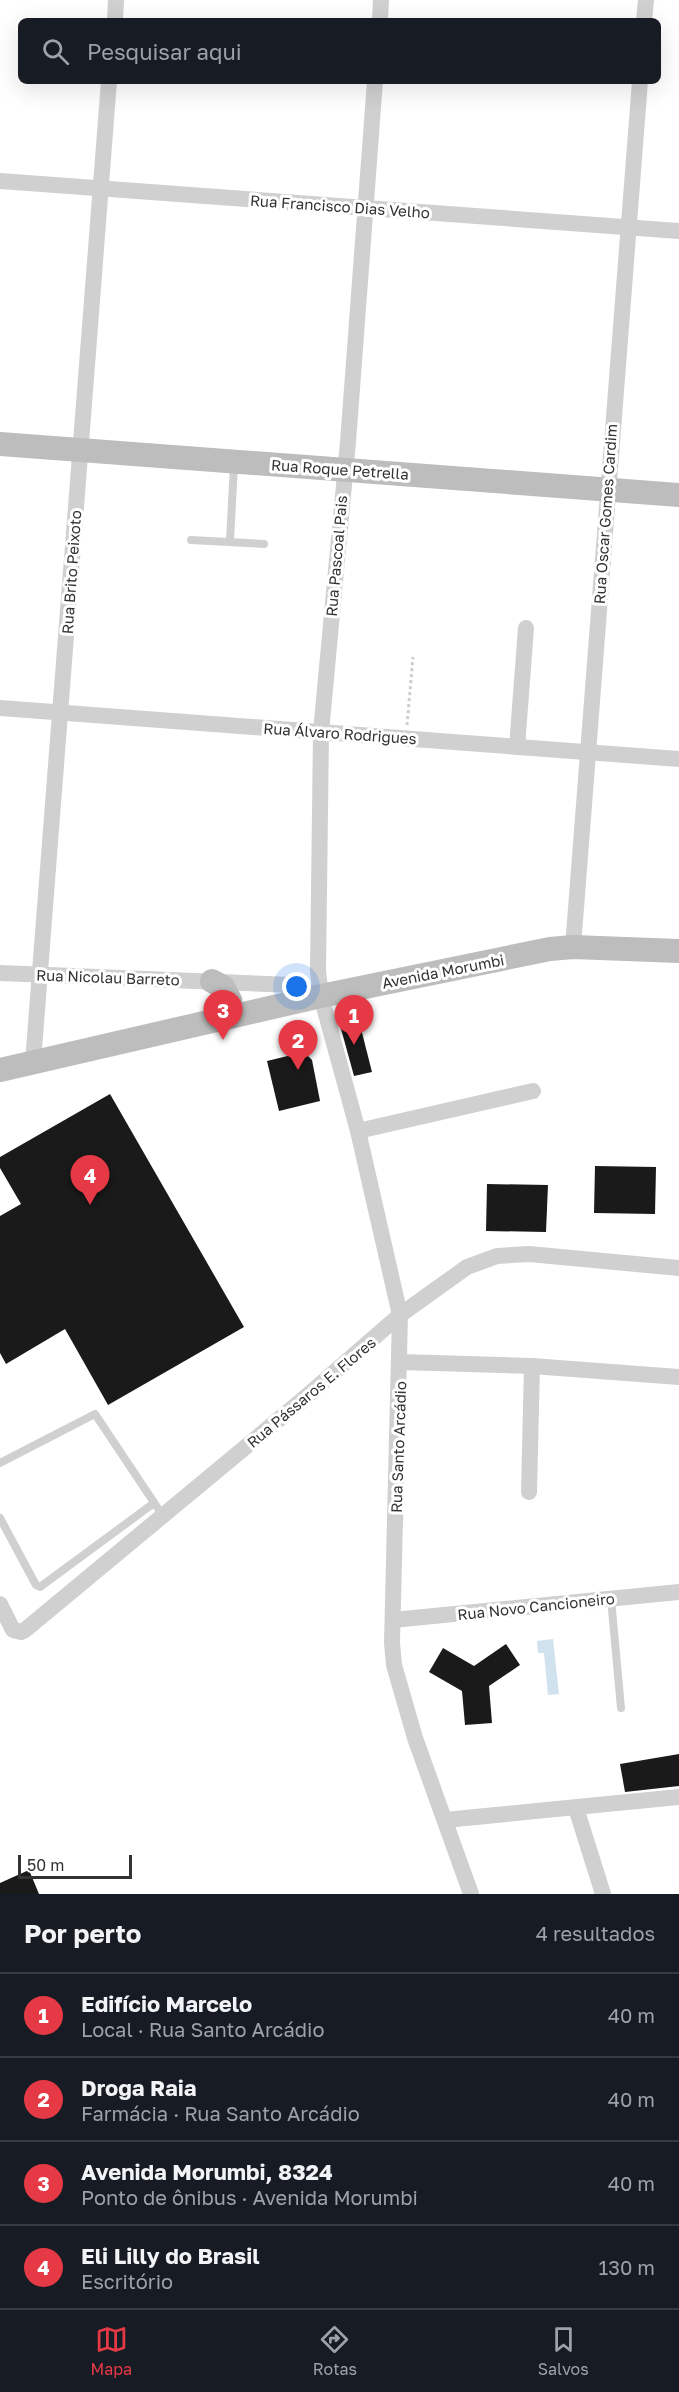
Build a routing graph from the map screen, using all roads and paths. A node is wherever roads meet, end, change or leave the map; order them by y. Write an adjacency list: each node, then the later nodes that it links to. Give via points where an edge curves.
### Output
1 (116, 0): 4 (street)
2 (381, 0): 5 (street)
3 (646, 0): 6 (street)
4 (115, 18)
5 (380, 18)
6 (644, 18)
7 (110, 84): 11 (street, Rua Brito Peixoto)
8 (375, 84): 12 (street, Rua Pascoal Pais)
9 (640, 84): 13 (street, Rua Oscar Gomes Cardim)
10 (0, 181): 11 (street, Rua Francisco Dias Velho)
11 (100, 188): 12 (street, Rua Francisco Dias Velho); 16 (street, Rua Brito Peixoto)
12 (366, 208): 13 (street, Rua Francisco Dias Velho); 18 (street, Rua Pascoal Pais)
13 (628, 227): 14 (street, Rua Francisco Dias Velho); 19 (street, Rua Oscar Gomes Cardim)
14 (679, 231)
15 (0, 444): 16 (street, Rua Roque Petrella)
16 (80, 450): 17 (street, Rua Roque Petrella); 27 (street, Rua Brito Peixoto)
17 (234, 461): 18 (street, Rua Roque Petrella); 22 (lane)
18 (345, 470): 19 (street, Rua Roque Petrella); 28 (street, Rua Pascoal Pais)
19 (607, 490): 20 (street, Rua Roque Petrella); 31 (street, Rua Oscar Gomes Cardim)
20 (679, 495)
21 (191, 540): 22 (lane)
22 (230, 541): 23 (lane)
23 (264, 544)
24 (526, 628): 30 (street)
25 (413, 657): 29 (path)
26 (0, 708): 27 (street, Rua Álvaro Rodrigues)
27 (60, 712): 28 (street, Rua Álvaro Rodrigues); 36 (street, Rua Brito Peixoto)
28 (321, 732): 29 (street, Rua Álvaro Rodrigues); 38 (street, Rua Pascoal Pais)
29 (406, 739): 30 (street, Rua Álvaro Rodrigues)
30 (517, 747): 31 (street, Rua Álvaro Rodrigues)
31 (588, 752): 32 (street, Rua Álvaro Rodrigues); 33 (street, Rua Oscar Gomes Cardim)
32 (679, 759)
33 (573, 947): 34 (street, Avenida Morumbi); 38 (street, Avenida Morumbi)
34 (679, 951)
35 (0, 973): 36 (street, Rua Nicolau Barreto)
36 (41, 976): 37 (street, Rua Nicolau Barreto); 40 (street, Rua Brito Peixoto)
37 (212, 981): 38 (street, Rua Nicolau Barreto, via 293,985); 39 (street, via 224,987 230,1000)
38 (321, 996): 39 (street, Avenida Morumbi); 43 (street, Rua Santo Arcádio)
39 (221, 1019): 40 (street, Avenida Morumbi)
40 (33, 1062): 41 (street, Avenida Morumbi)
41 (0, 1071)
42 (533, 1091): 43 (street)
43 (358, 1131): 45 (street, Rua Santo Arcádio)
44 (679, 1268): 45 (street, Rua Pássaros E. Flores, via 529,1254 497,1256 467,1267)
45 (400, 1315): 46 (street, Rua Santo Arcádio); 51 (street, Rua Pássaros E. Flores)
46 (400, 1362): 47 (street); 56 (street, Rua Santo Arcádio)
47 (532, 1366): 48 (street); 50 (street)
48 (679, 1377)
49 (0, 1463): 51 (lane, via 95,1414)
50 (529, 1492)
51 (159, 1509): 52 (lane, via 40,1587); 55 (street, Rua Pássaros E. Flores, via 21,1632 13,1630)
52 (0, 1518)
53 (679, 1592): 54 (street, Rua Novo Cancioneiro)
54 (611, 1599): 56 (street, Rua Novo Cancioneiro); 57 (lane)
55 (0, 1604)
56 (393, 1620): 60 (street, Rua Santo Arcádio, via 394,1665)
57 (621, 1708)
58 (679, 1797): 59 (street)
59 (576, 1808): 60 (street); 62 (street)
60 (445, 1820): 61 (street, Rua Santo Arcádio)
61 (471, 1894)
62 (603, 1894)

